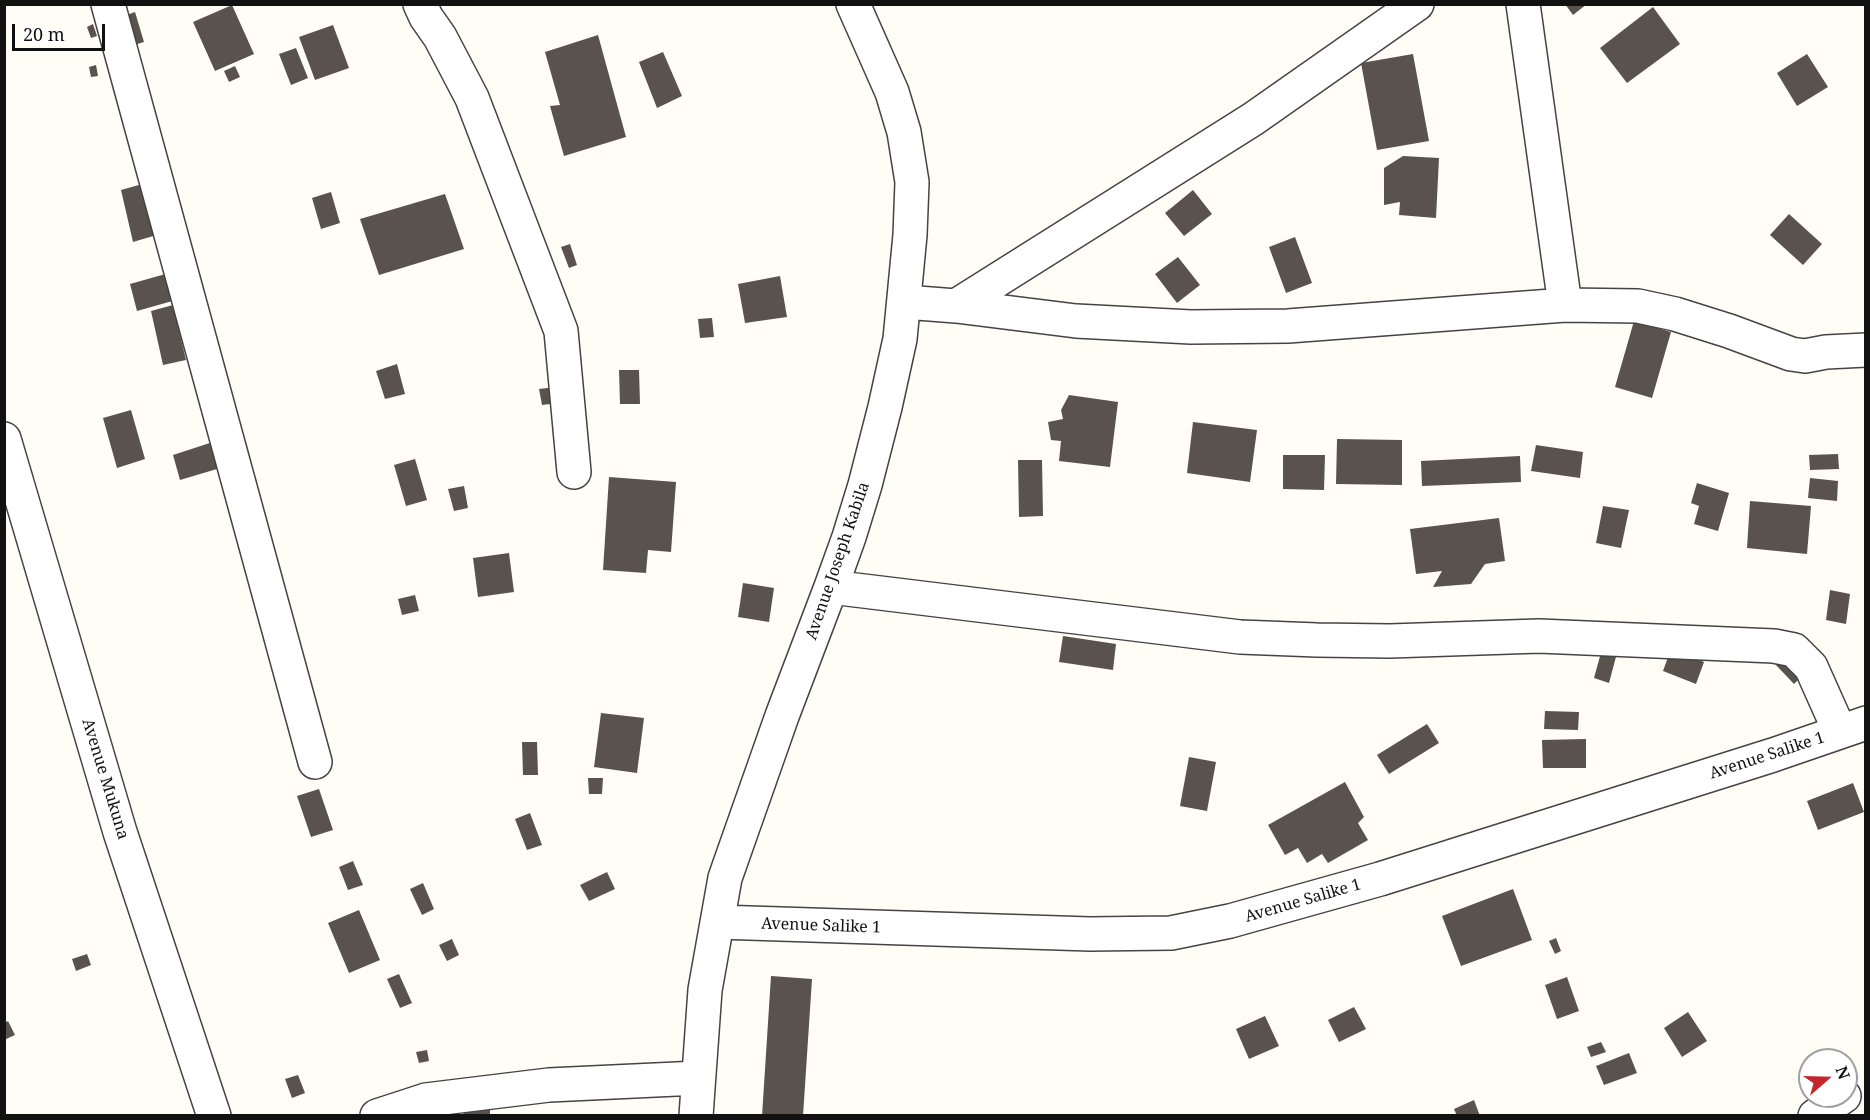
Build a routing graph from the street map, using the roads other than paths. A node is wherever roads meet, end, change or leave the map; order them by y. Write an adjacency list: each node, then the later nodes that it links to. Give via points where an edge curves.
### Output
1 (108, 4): 14 (street)
2 (420, 4): 11 (street, via 472,98 561,332)
3 (853, 4): 6 (street, Avenue Joseph Kabila, via 892,92 904,132 912,182)
4 (1417, 4): 8 (street, via 1253,119)
5 (1523, 4): 7 (street)
6 (905, 302): 8 (street); 12 (street, Avenue Joseph Kabila, via 868,474)
7 (1565, 305): 8 (street, via 1288,326 1191,327 1076,321); 9 (street, via 1638,306 1676,314 1791,354)
8 (956, 306)
9 (1866, 350)
10 (4, 439): 17 (street, Avenue Mukuna, via 120,832)
11 (574, 472)
12 (831, 587): 13 (street, via 1240,637 1390,641 1539,636 1774,646 1794,650); 15 (street, Avenue Joseph Kabila, via 736,843)
13 (1853, 728): 15 (street, Avenue Salike 1, via 1380,879 1230,921 1171,933)
14 (315, 762)
15 (718, 922): 16 (street, Avenue Joseph Kabila, via 705,990)
16 (698, 1078): 18 (street, via 549,1085 426,1100); 19 (street, Avenue Joseph Kabila)
17 (214, 1116)
18 (377, 1116)
19 (696, 1116)

